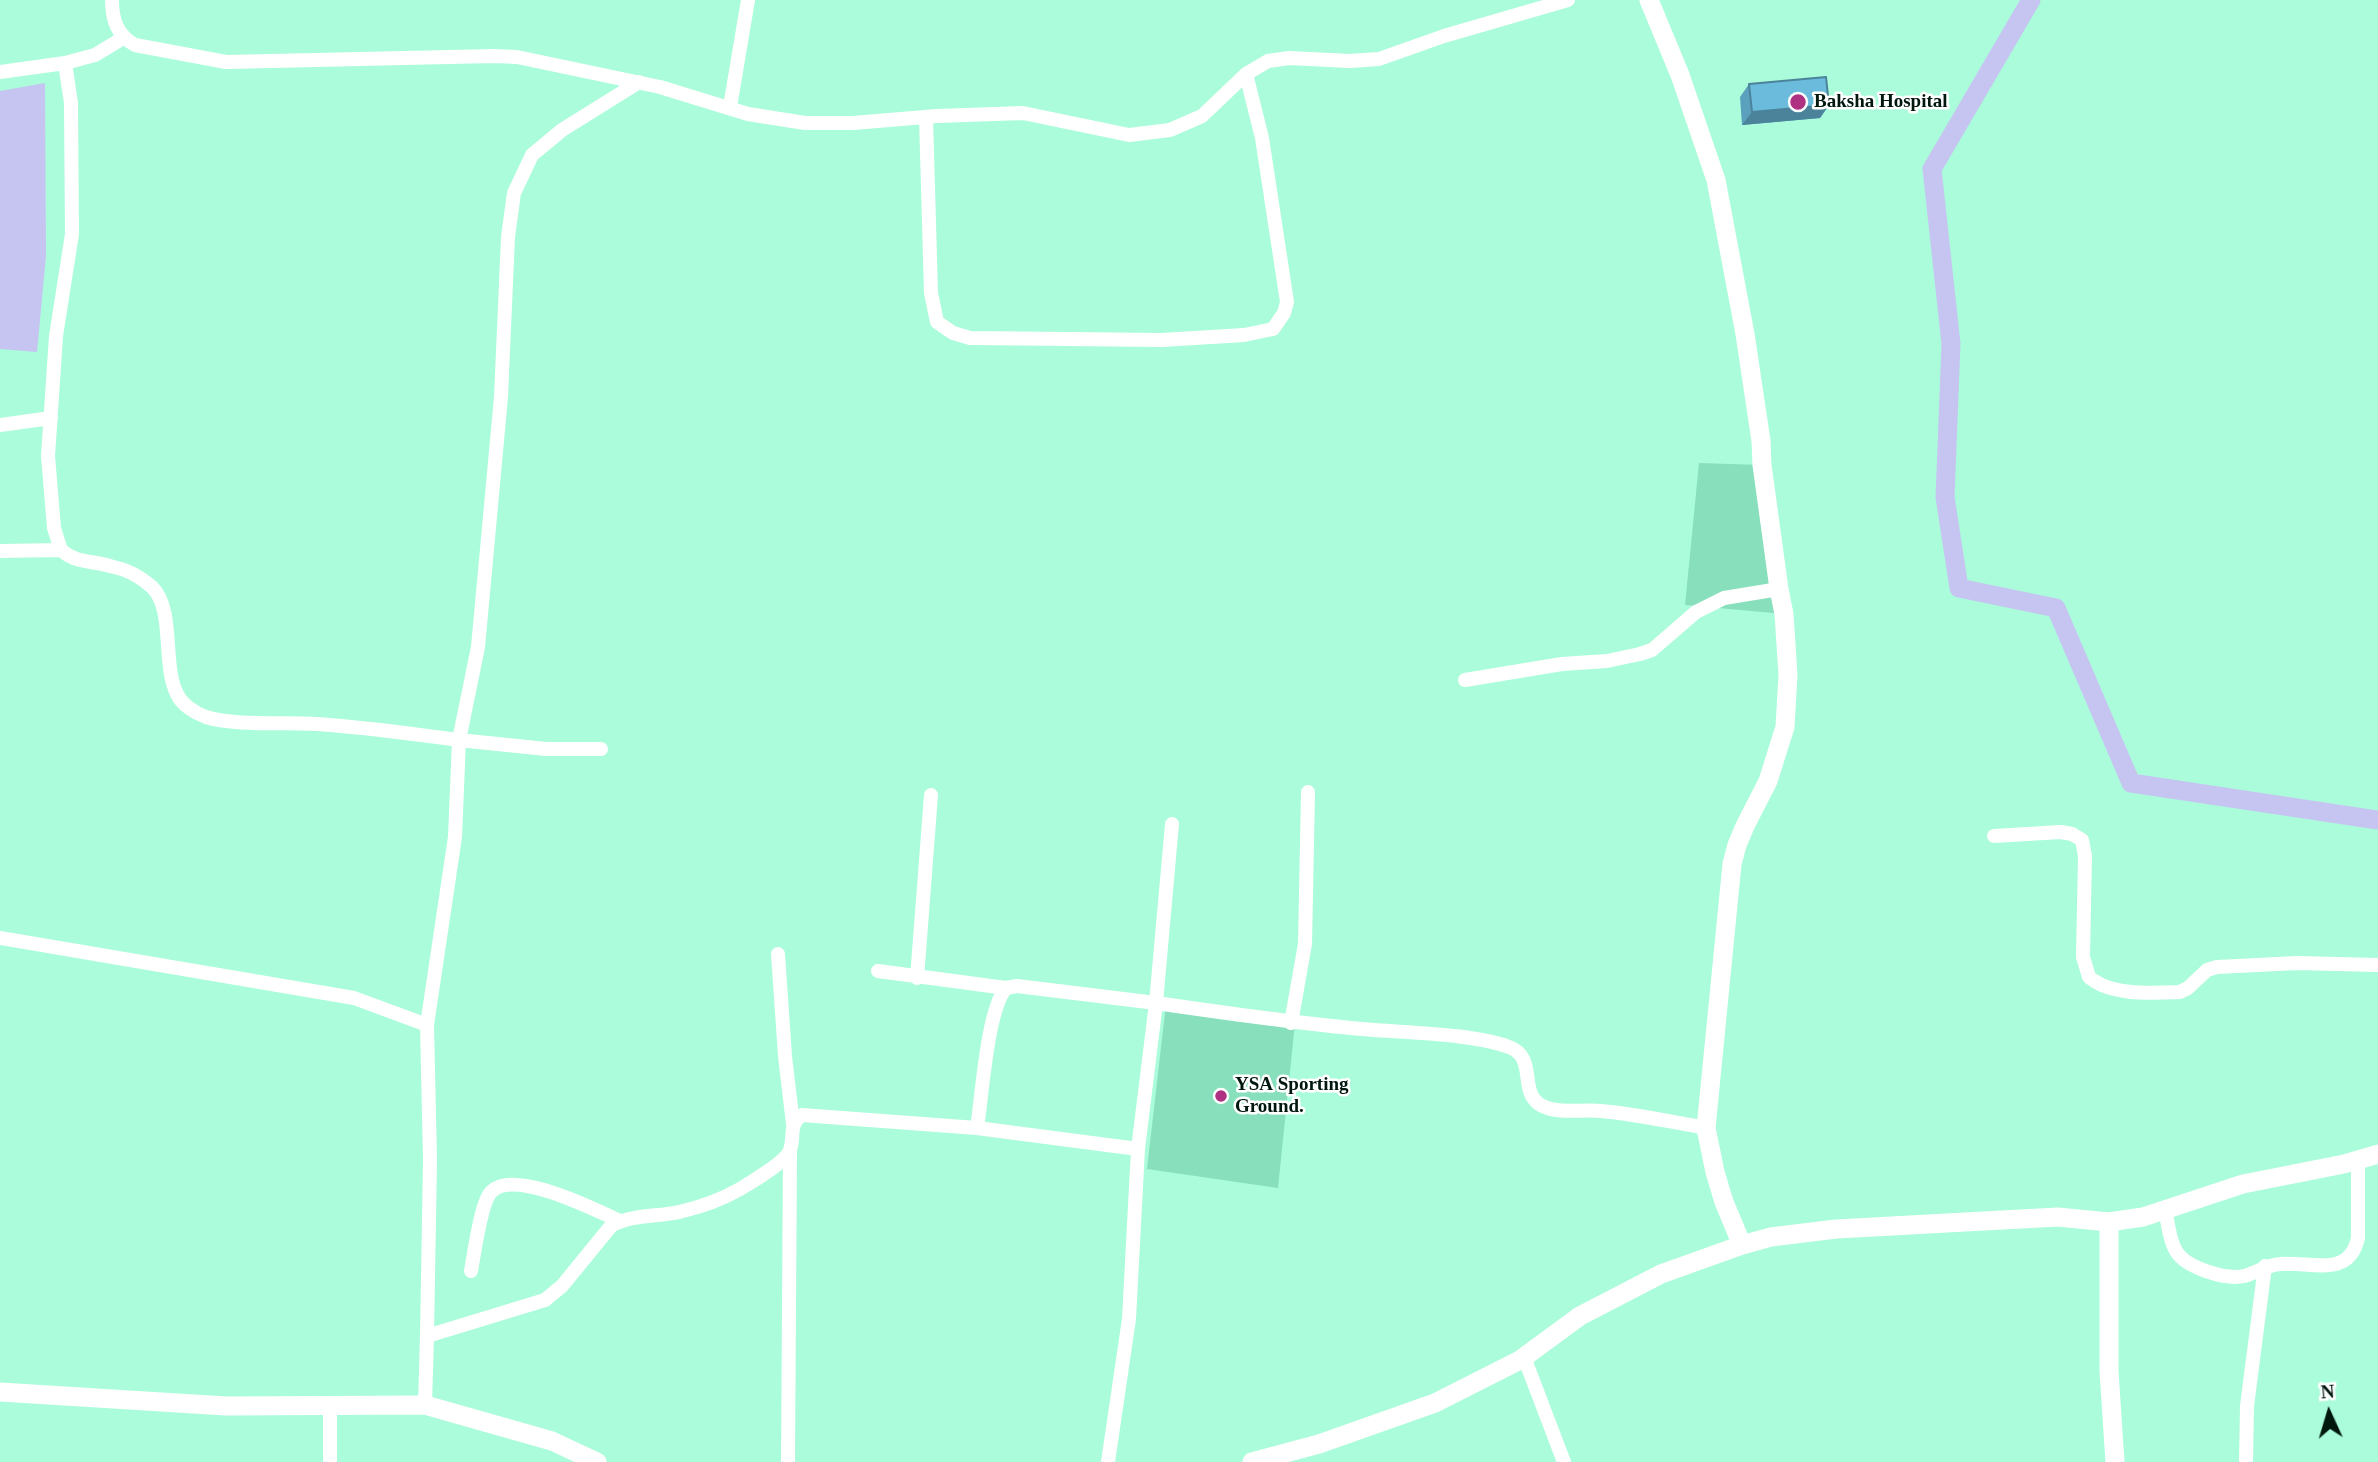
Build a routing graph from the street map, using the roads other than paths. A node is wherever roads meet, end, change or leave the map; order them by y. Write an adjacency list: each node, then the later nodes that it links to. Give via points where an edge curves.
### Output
1 (112, 0): 5 (street, via 113,18)
2 (748, 0): 10 (street)
3 (1568, 0): 8 (street, via 1379,60 1289,58 1268,61)
4 (1649, 0): 16 (street, via 1716,180 1749,361)
5 (123, 38): 6 (street, via 95,55); 9 (street, via 152,49 226,62 494,55)
6 (65, 63): 7 (street); 12 (street, via 71,103 72,234 56,336)
7 (0, 72)
8 (1246, 74): 11 (street, via 1202,116 1170,130 1129,135 1023,113); 11 (street, via 1262,138 1287,302 1273,329 1244,335 1162,340 970,338 937,322 931,293)
9 (639, 82): 10 (street); 18 (street, via 562,130 532,155 514,193 478,647)
10 (730, 107): 11 (street, via 805,123)
11 (926, 117)
12 (51, 418): 13 (street); 14 (street, via 48,456 54,528)
13 (0, 425)
14 (61, 550): 15 (street); 18 (street, via 82,562 132,573 152,586 160,596 177,695 199,714 220,720 320,724)
15 (0, 551)
16 (1779, 589): 17 (street, via 1724,598 1696,612 1652,650 1640,654); 35 (street, via 1787,641 1785,727 1768,781 1732,864)
17 (1465, 680)
18 (459, 740): 19 (street); 32 (street, via 454,837)
19 (601, 749)
20 (1308, 792): 31 (street, via 1305,944)
21 (931, 795): 28 (street)
22 (1172, 824): 30 (street)
23 (1994, 836): 26 (street, via 2061,832 2082,840 2083,957 2088,977 2106,987 2180,992 2207,970 2254,964)
24 (0, 938): 32 (street, via 354,998)
25 (778, 954): 33 (street)
26 (2378, 965)
27 (878, 971): 28 (street)
28 (917, 978): 29 (street)
29 (1006, 988): 30 (street); 34 (street, via 991,1032)
30 (1156, 1003): 31 (street); 36 (street)
31 (1291, 1023): 35 (street, via 1469,1039 1509,1047 1525,1059 1531,1095 1548,1109 1602,1111)
32 (427, 1025): 46 (street)
33 (793, 1124): 34 (street, via 810,1114); 37 (street)
34 (977, 1128): 36 (street)
35 (1706, 1128): 43 (street, via 1724,1202)
36 (1138, 1149): 54 (street, via 1129,1319)
37 (790, 1152): 41 (street, via 721,1199 679,1212); 53 (street)
38 (2378, 1154): 39 (street)
39 (2358, 1160): 40 (street, via 2244,1184); 44 (street, via 2358,1238 2349,1258 2327,1265)
40 (2165, 1209): 42 (street); 44 (street, via 2172,1243 2186,1261 2229,1278 2247,1276)
41 (620, 1221): 45 (street, via 546,1191 522,1185 498,1187 484,1208); 46 (street, via 545,1300)
42 (2109, 1222): 43 (street, via 2058,1217 1836,1229); 57 (street, via 2109,1371)
43 (1742, 1245): 47 (street, via 1661,1273 1580,1316)
44 (2265, 1266): 58 (street, via 2247,1406)
45 (471, 1271)
46 (428, 1336): 49 (street)
47 (1524, 1357): 55 (street, via 1435,1403); 56 (street)
48 (0, 1392): 50 (street, via 226,1406)
49 (425, 1405): 50 (street); 52 (street, via 552,1441)
50 (330, 1406): 51 (street)
51 (330, 1462)
52 (597, 1462)
53 (788, 1462)
54 (1108, 1462)
55 (1252, 1462)
56 (1564, 1462)
57 (2115, 1462)
58 (2246, 1462)

